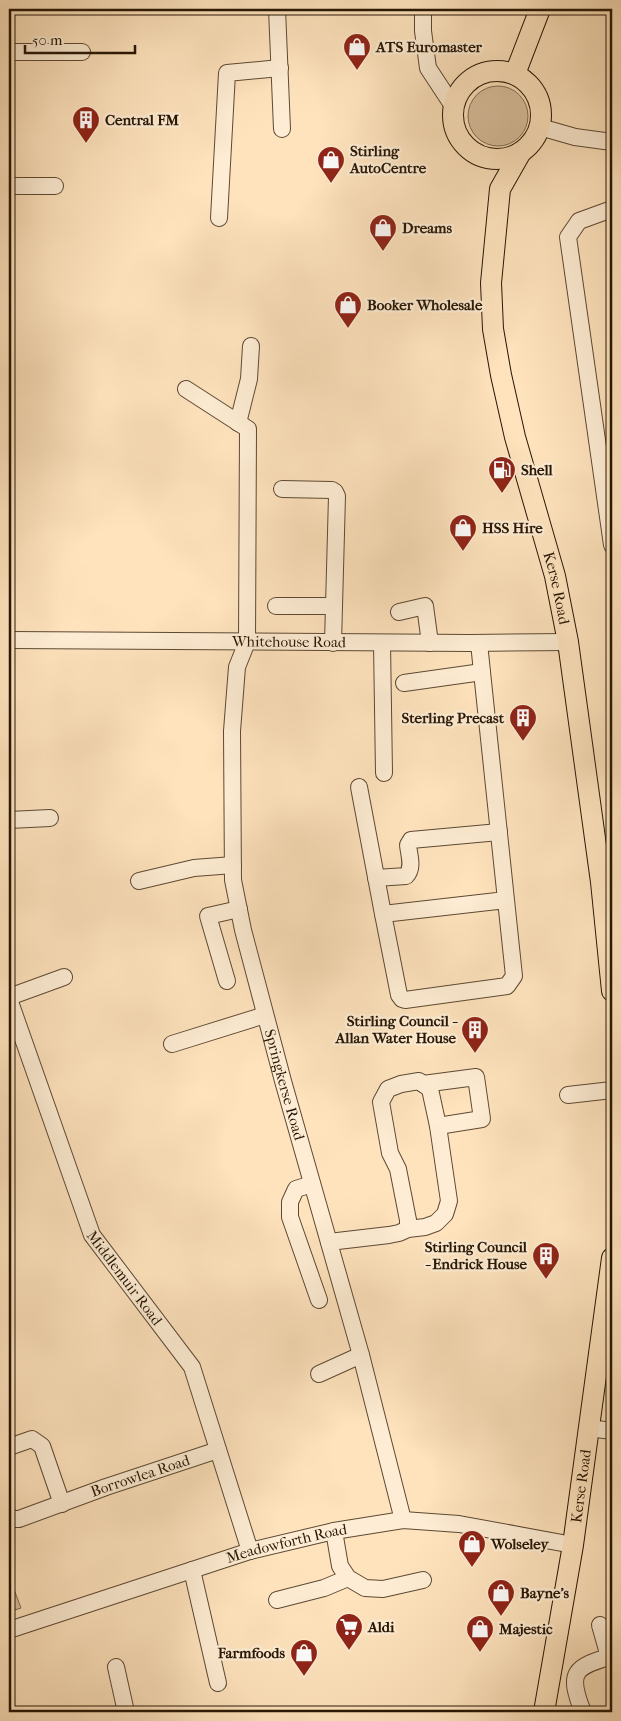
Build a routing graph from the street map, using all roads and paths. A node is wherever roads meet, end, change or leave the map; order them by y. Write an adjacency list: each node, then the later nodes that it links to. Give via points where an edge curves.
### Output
1 (277, 9): 6 (street)
2 (423, 9): 8 (street, via 428,68)
3 (540, 9): 7 (main road)
4 (9, 52): 5 (street)
5 (82, 52)
6 (280, 68): 10 (street); 18 (street, via 227,73)
7 (515, 74): 8 (main road, via 496,70 476,75 458,93); 9 (main road, via 526,81 540,102)
8 (453, 106): 13 (main road, via 456,133)
9 (540, 127): 11 (street, via 575,137); 12 (main road, via 536,137)
10 (282, 129)
11 (612, 142)
12 (521, 152): 13 (main road, via 510,158 498,159); 16 (main road, Kerse Road)
13 (475, 154): 16 (main road)
14 (9, 186): 15 (street)
15 (55, 186)
16 (500, 189): 31 (main road, Kerse Road, via 491,283 493,329 515,437 555,576)
17 (612, 210): 23 (street, via 578,221 568,237)
18 (219, 218)
19 (252, 346): 21 (street, via 249,380)
20 (186, 389): 21 (street)
21 (238, 423): 29 (street, via 248,429)
22 (282, 489): 26 (street, via 332,490 337,496)
23 (611, 526): 24 (street)
24 (612, 545)
25 (276, 606): 26 (street)
26 (334, 606): 30 (street)
27 (399, 612): 33 (street, via 425,606)
28 (9, 640): 29 (street, Whitehouse Road)
29 (247, 642): 30 (street, Whitehouse Road); 42 (street, Springkerse Road, via 237,667 232,732)
30 (333, 642): 32 (street, Whitehouse Road)
31 (568, 642): 34 (street, Whitehouse Road); 50 (main road, Kerse Road)
32 (382, 643): 33 (street, Whitehouse Road); 37 (street)
33 (430, 643): 34 (street, Whitehouse Road)
34 (479, 643): 35 (street)
35 (482, 672): 36 (street); 41 (street)
36 (404, 683)
37 (384, 773)
38 (359, 787): 43 (street)
39 (50, 818): 40 (street)
40 (9, 820)
41 (499, 832): 43 (street, via 412,840 408,845 410,868 406,876); 45 (street)
42 (233, 865): 44 (street, via 194,868); 46 (street, Springkerse Road)
43 (376, 878): 47 (street)
44 (139, 881)
45 (506, 900): 47 (street); 47 (street, via 512,982 507,986 406,1000 399,995)
46 (239, 909): 49 (street, via 208,916); 52 (street, Springkerse Road)
47 (383, 914)
48 (64, 977): 51 (street)
49 (227, 981)
50 (612, 983)
51 (9, 998): 68 (street, Middlemuir Road, via 92,1235 192,1368)
52 (265, 1015): 53 (street); 58 (street, Springkerse Road)
53 (172, 1044)
54 (423, 1084): 57 (street, via 430,1089); 57 (street, via 476,1077 482,1119); 59 (street, via 419,1081 388,1089 381,1102 390,1153 398,1169)
55 (612, 1090): 56 (street)
56 (568, 1095)
57 (438, 1126): 59 (street, via 448,1201 444,1214 436,1223)
58 (312, 1184): 60 (street, Springkerse Road); 62 (street, via 296,1189 290,1202 290,1218)
59 (408, 1229): 60 (street, via 389,1235)
60 (329, 1242): 63 (street, Springkerse Road)
61 (612, 1258): 65 (main road, Kerse Road)
62 (319, 1300)
63 (360, 1355): 64 (street); 71 (street, Springkerse Road)
64 (319, 1374)
65 (589, 1428): 66 (street); 73 (main road, Kerse Road)
66 (612, 1431)
67 (9, 1447): 69 (street, via 32,1439 42,1446)
68 (218, 1450): 69 (street, Borrowlea Road); 74 (street, Middlemuir Road)
69 (62, 1504): 70 (street, Borrowlea Road, via 19,1519)
70 (9, 1516)
71 (403, 1520): 72 (street, Meadowforth Road); 73 (street, Meadowforth Road, via 459,1524)
72 (334, 1531): 74 (street, Meadowforth Road); 76 (street, via 340,1566)
73 (573, 1545): 85 (main road, Kerse Road)
74 (250, 1551): 75 (street, Meadowforth Road)
75 (192, 1570): 80 (street, Meadowforth Road); 83 (street)
76 (348, 1578): 77 (street, via 365,1588 383,1589); 78 (street)
77 (423, 1580)
78 (277, 1600)
79 (600, 1625): 81 (street)
80 (9, 1630)
81 (611, 1656): 86 (street, via 579,1668 575,1677 576,1690)
82 (116, 1667): 84 (street)
83 (218, 1683)
84 (126, 1712)
85 (544, 1712)
86 (583, 1712)

